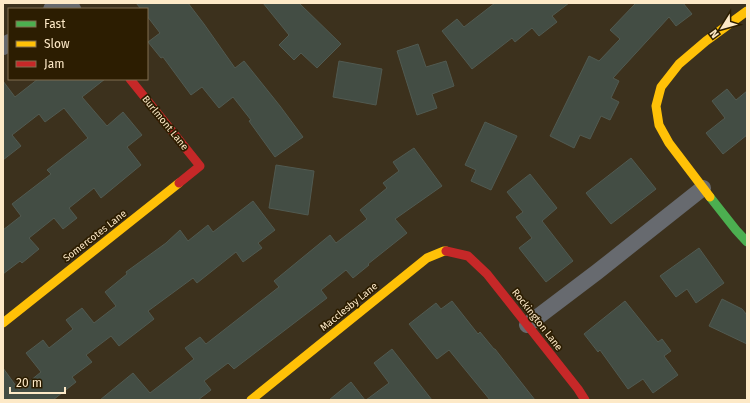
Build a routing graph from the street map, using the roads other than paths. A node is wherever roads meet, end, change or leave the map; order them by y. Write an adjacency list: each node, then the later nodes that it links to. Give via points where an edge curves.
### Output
1 (747, 11): 4 (street, via 679,64 661,87 656,106 659,125 669,143)
2 (131, 80): 3 (street, Burlmont Lane)
3 (200, 166): 7 (street, Somercotes Lane)
4 (704, 188): 5 (street); 8 (street)
5 (747, 242)
6 (468, 256): 8 (street, Rockington Lane, via 487,274); 9 (street, Macclesby Lane, via 444,251 427,258)
7 (3, 323)
8 (526, 325): 10 (street, Rockington Lane)
9 (251, 400)
10 (585, 400)

